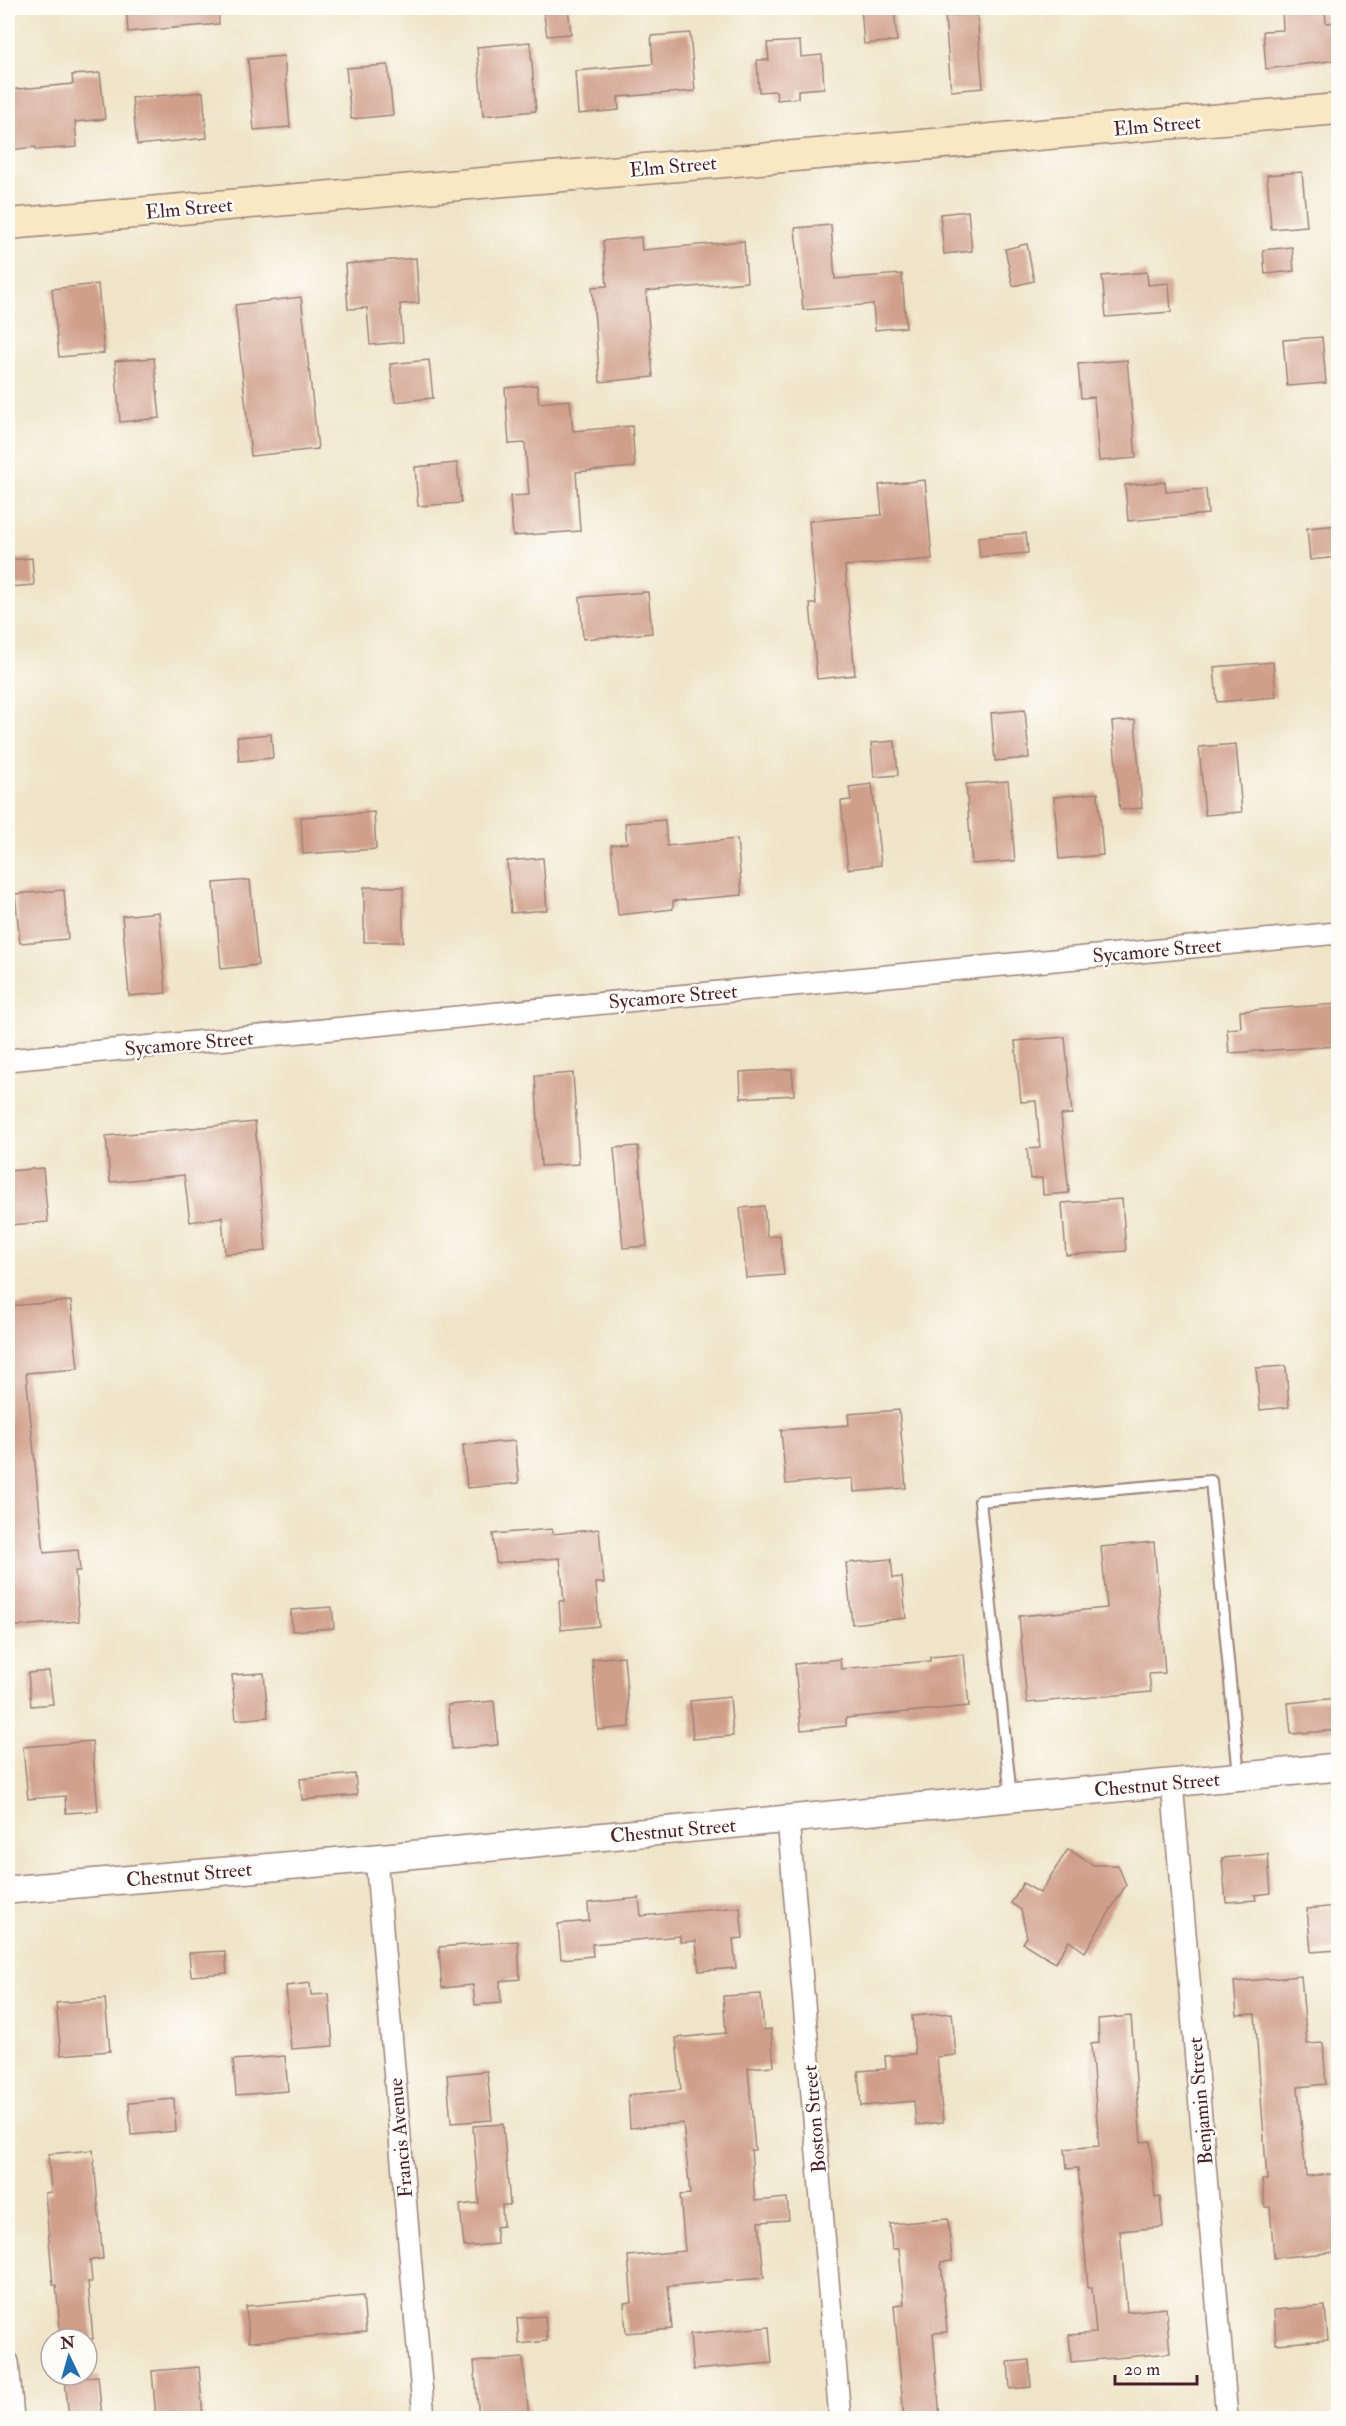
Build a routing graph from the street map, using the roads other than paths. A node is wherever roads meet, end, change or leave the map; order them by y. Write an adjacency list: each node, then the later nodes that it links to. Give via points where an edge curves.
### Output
1 (1338, 109): 2 (main road, Elm Street)
2 (8, 224)
3 (1338, 933): 4 (street, Sycamore Street)
4 (8, 1060)
5 (1338, 1767): 6 (street, Chestnut Street)
6 (1239, 1776): 7 (street, Chestnut Street); 8 (lane, via 1211,1481 980,1501)
7 (1172, 1783): 8 (street, Chestnut Street); 16 (street, Benjamin Street)
8 (1011, 1797): 9 (street, Chestnut Street)
9 (788, 1819): 10 (street, Chestnut Street); 15 (street, Boston Street)
10 (376, 1858): 11 (street, Chestnut Street); 14 (street, Francis Avenue)
11 (8, 1890)
12 (8, 2362): 13 (street)
13 (13, 2418)
14 (424, 2418)
15 (840, 2418)
16 (1227, 2418)

